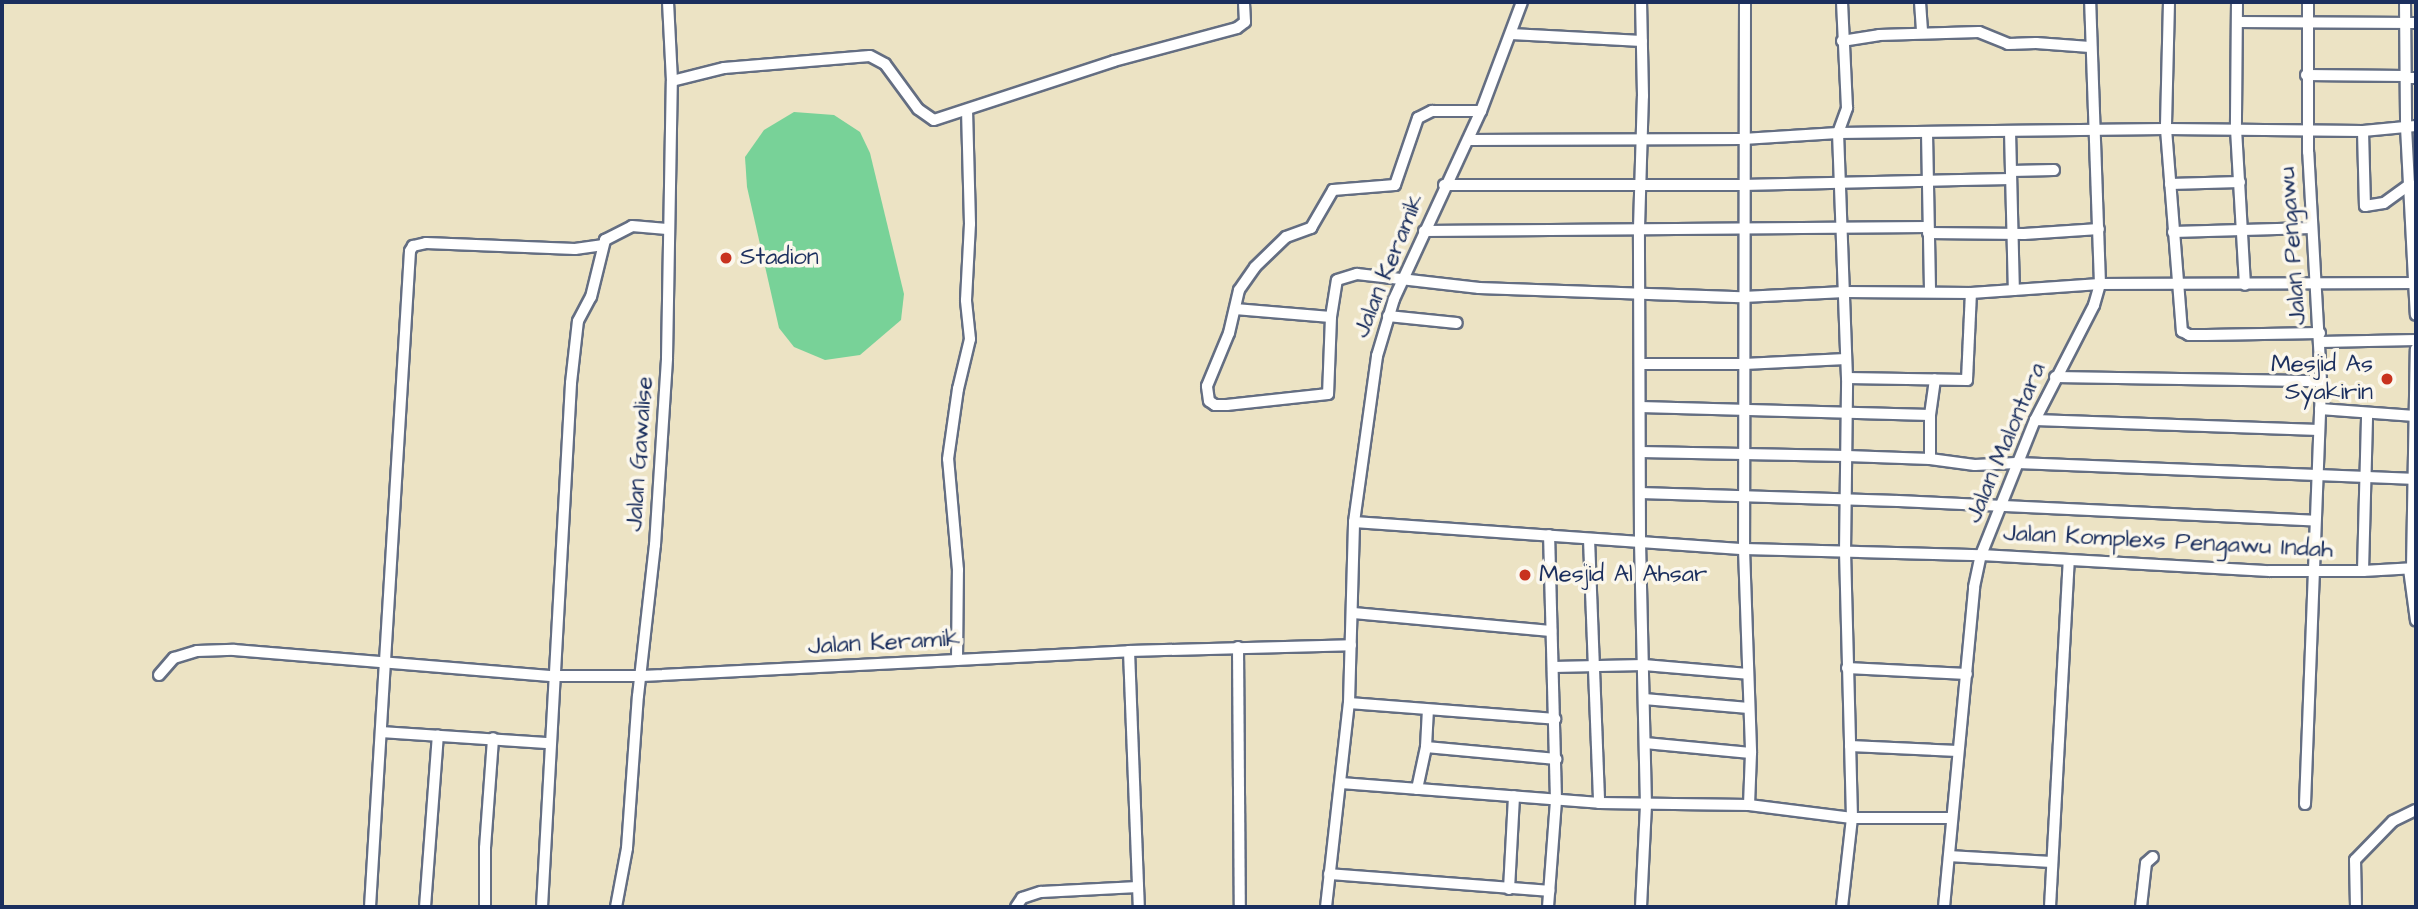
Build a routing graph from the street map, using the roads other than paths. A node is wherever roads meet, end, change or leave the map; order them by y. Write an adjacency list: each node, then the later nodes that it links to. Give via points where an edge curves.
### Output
1 (668, 2): 24 (street, Jalan Gawalise)
2 (1244, 2): 25 (street, via 1245,22 1237,28 1114,61)
3 (1522, 2): 18 (street, Jalan Keramik)
4 (1641, 2): 19 (street)
5 (1745, 2): 37 (street)
6 (1842, 2): 20 (street)
7 (1920, 2): 17 (street)
8 (2090, 2): 21 (street, Jalan Malontara)
9 (2169, 2): 28 (street)
10 (2237, 2): 13 (street)
11 (2308, 2): 14 (street, Jalan Pengawu)
12 (2405, 2): 16 (street)
13 (2237, 22): 14 (street); 29 (street)
14 (2307, 22): 16 (street); 22 (street, Jalan Pengawu)
15 (2416, 23): 16 (street)
16 (2404, 24): 23 (street)
17 (1922, 33): 20 (street); 21 (street, via 1979,32 2008,44)
18 (1511, 34): 19 (street); 26 (street, Jalan Keramik)
19 (1642, 41): 36 (street)
20 (1842, 41): 34 (street, via 1847,108)
21 (2090, 47): 33 (street, Jalan Malontara)
22 (2306, 75): 23 (street); 30 (street, Jalan Pengawu)
23 (2409, 77): 27 (street)
24 (672, 81): 25 (street, via 758,64 870,56 885,64 918,109 932,119); 52 (street, Jalan Gawalise)
25 (968, 111): 128 (street, via 966,300 970,339 948,460 957,560)
26 (1481, 111): 38 (street, Jalan Keramik); 73 (street, via 1432,111 1418,118 1395,185 1329,193 1311,228 1286,236 1245,277)
27 (2411, 127): 32 (street, Jalan Pengawu); 46 (street)
28 (2166, 129): 29 (street); 33 (street); 45 (street)
29 (2236, 129): 30 (street); 42 (street)
30 (2308, 130): 32 (street, Jalan Pengawu); 51 (street, Jalan Pengawu)
31 (2010, 131): 33 (street); 35 (street); 40 (street)
32 (2363, 131): 46 (street, via 2365,206 2384,203)
33 (2093, 132): 53 (street, Jalan Malontara)
34 (1838, 133): 35 (street); 37 (street); 43 (street)
35 (1927, 133): 41 (street)
36 (1643, 139): 37 (street); 38 (street); 44 (street)
37 (1743, 139): 48 (street)
38 (1468, 140): 47 (street, Jalan Keramik)
39 (2054, 170): 40 (street)
40 (2011, 175): 41 (street); 59 (street)
41 (1927, 180): 43 (street); 55 (street)
42 (2240, 181): 45 (street); 56 (street)
43 (1839, 182): 48 (street); 50 (street)
44 (1640, 184): 47 (street); 48 (street); 49 (street)
45 (2170, 184): 58 (street)
46 (2410, 184): 63 (street)
47 (1444, 185): 57 (street, Jalan Keramik)
48 (1742, 185): 54 (street)
49 (1639, 228): 54 (street); 57 (street); 71 (street)
50 (1844, 228): 54 (street); 55 (street); 68 (street)
51 (2312, 228): 56 (street); 62 (street, Jalan Pengawu)
52 (667, 229): 60 (street, via 626,227); 138 (street, Jalan Gawalise, via 667,358)
53 (2099, 229): 59 (street); 64 (street, Jalan Malontara)
54 (1743, 230): 72 (street)
55 (1928, 230): 59 (street); 69 (street)
56 (2243, 230): 58 (street); 66 (street)
57 (1424, 231): 61 (street, Jalan Keramik)
58 (2173, 232): 65 (street)
59 (2012, 233): 67 (street)
60 (602, 245): 129 (street, via 576,249 426,243 411,247); 137 (street, via 591,298 576,330)
61 (1403, 278): 71 (street, via 1479,288); 75 (street, Jalan Keramik); 76 (street, via 1357,274 1337,280)
62 (2316, 282): 63 (street); 66 (street); 78 (street, Jalan Pengawu)
63 (2416, 283): 74 (street)
64 (2100, 284): 65 (street); 67 (street); 84 (street, Jalan Malontara, via 2095,305)
65 (2177, 285): 66 (street); 78 (street, via 2184,334)
66 (2245, 285)
67 (2014, 290): 70 (street)
68 (1845, 292): 69 (street); 72 (street); 81 (street)
69 (1930, 292): 70 (street)
70 (1971, 293): 86 (street, via 1966,380)
71 (1641, 295): 72 (street); 82 (street)
72 (1743, 297): 83 (street)
73 (1236, 309): 76 (street); 76 (street, via 1207,386 1207,397 1215,405 1328,394)
74 (2416, 315)
75 (1388, 316): 77 (street); 110 (street, Jalan Keramik, via 1373,376)
76 (1331, 317)
77 (1457, 323)
78 (2320, 338): 79 (street); 87 (street, Jalan Pengawu)
79 (2416, 340)
80 (2416, 349): 94 (street)
81 (1846, 359): 83 (street); 85 (street)
82 (1640, 364): 83 (street); 88 (street)
83 (1744, 364): 90 (street)
84 (2055, 377): 87 (street); 95 (street, Jalan Malontara)
85 (1847, 378): 86 (street); 91 (street)
86 (1936, 379): 93 (street)
87 (2321, 381): 89 (street, Jalan Pengawu)
88 (1640, 407): 90 (street); 97 (street)
89 (2320, 409): 92 (street); 96 (street, Jalan Pengawu)
90 (1744, 410): 91 (street); 98 (street)
91 (1847, 412): 93 (street); 99 (street)
92 (2367, 412): 94 (street); 103 (street, Jalan Komplexs Pengawu Indah)
93 (1930, 415): 100 (street)
94 (2415, 416): 104 (street)
95 (2035, 420): 96 (street); 101 (street, Jalan Malontara)
96 (2319, 430): 102 (street, Jalan Pengawu)
97 (1640, 452): 98 (street); 105 (street)
98 (1744, 455): 99 (street); 106 (street)
99 (1847, 456): 100 (street); 107 (street)
100 (1930, 460): 101 (street)
101 (2017, 463): 102 (street); 108 (street, Jalan Malontara)
102 (2317, 475): 103 (street); 109 (street, Jalan Pengawu)
103 (2364, 477): 104 (street); 120 (street, Jalan Komplexs Pengawu Indah)
104 (2412, 479): 118 (street)
105 (1640, 494): 106 (street, Jalan Komplexs Pengawu Indah); 113 (street)
106 (1745, 499): 107 (street, Jalan Komplexs Pengawu Indah); 114 (street)
107 (1846, 501): 108 (street, Jalan Komplexs Pengawu Indah); 115 (street)
108 (2000, 508): 109 (street, Jalan Komplexs Pengawu Indah); 116 (street, Jalan Malontara)
109 (2315, 521): 119 (street, Jalan Pengawu)
110 (1354, 522): 111 (street, Jalan Komplexs Pengawu Indah); 122 (street, Jalan Keramik)
111 (1549, 535): 112 (street, Jalan Komplexs Pengawu Indah); 124 (street)
112 (1589, 539): 113 (street, Jalan Komplexs Pengawu Indah); 131 (street)
113 (1640, 542): 114 (street, Jalan Komplexs Pengawu Indah); 130 (street)
114 (1744, 549): 115 (street, Jalan Komplexs Pengawu Indah); 134 (street)
115 (1845, 554): 116 (street, Jalan Komplexs Pengawu Indah); 133 (street)
116 (1981, 555): 117 (street, Jalan Komplexs Pengawu Indah); 135 (street, Jalan Malontara)
117 (2069, 561): 119 (street, Jalan Komplexs Pengawu Indah); 167 (street)
118 (2413, 568): 120 (street, Jalan Komplexs Pengawu Indah); 121 (street)
119 (2314, 570): 120 (street, Jalan Komplexs Pengawu Indah); 159 (street, Jalan Pengawu)
120 (2363, 572)
121 (2415, 610): 123 (street)
122 (1353, 613): 124 (street); 125 (street, Jalan Keramik)
123 (2416, 621)
124 (1551, 631): 132 (street)
125 (1351, 645): 126 (street, Jalan Keramik); 140 (street, Jalan Keramik)
126 (1238, 647): 127 (street, Jalan Keramik); 179 (street)
127 (1129, 651): 128 (street, Jalan Keramik); 169 (street)
128 (957, 660): 138 (street, Jalan Keramik)
129 (387, 661): 136 (street, Jalan Keramik, via 197,651 174,658); 137 (street, Jalan Keramik); 144 (street)
130 (1644, 665): 131 (street); 134 (street); 139 (street)
131 (1592, 666): 132 (street); 158 (street)
132 (1553, 667): 143 (street)
133 (1847, 668): 135 (street); 150 (street)
134 (1748, 674): 141 (street)
135 (1967, 674): 151 (street, Jalan Malontara)
136 (159, 675)
137 (553, 676): 138 (street, Jalan Keramik); 147 (street)
138 (642, 676): 176 (street, Jalan Gawalise, via 627,848)
139 (1644, 699): 141 (street); 148 (street)
140 (1349, 703): 142 (street); 154 (street, Jalan Keramik)
141 (1749, 708): 152 (street)
142 (1428, 711): 143 (street); 149 (street)
143 (1555, 719): 153 (street)
144 (382, 732): 145 (street); 172 (street)
145 (438, 735): 146 (street); 173 (street)
146 (493, 738): 147 (street); 174 (street)
147 (550, 743): 175 (street)
148 (1645, 743): 152 (street); 161 (street)
149 (1426, 747): 153 (street); 155 (street)
150 (1850, 747): 151 (street); 163 (street)
151 (1958, 751): 164 (street, Jalan Malontara)
152 (1751, 753): 160 (street)
153 (1556, 759): 157 (street)
154 (1341, 783): 155 (street); 168 (street, Jalan Keramik)
155 (1417, 789): 156 (street)
156 (1514, 796): 157 (street); 170 (street)
157 (1556, 800): 158 (street); 171 (street)
158 (1599, 803): 161 (street)
159 (2305, 804)
160 (1749, 805): 161 (street); 163 (street)
161 (1646, 806): 182 (street)
162 (2416, 810): 187 (street, via 2393,821 2355,860)
163 (1852, 818): 164 (street); 183 (street)
164 (1952, 818): 165 (street, Jalan Malontara)
165 (1949, 856): 167 (street); 184 (street, Jalan Malontara)
166 (2153, 857): 186 (street, via 2146,863)
167 (2051, 862): 185 (street)
168 (1329, 874): 170 (street); 180 (street, Jalan Keramik)
169 (1138, 887): 177 (street, via 1041,892 1022,898); 178 (street)
170 (1509, 889): 171 (street)
171 (1549, 891): 181 (street)
172 (370, 907)
173 (425, 907)
174 (485, 907)
175 (541, 907)
176 (616, 907)
177 (1016, 907)
178 (1139, 907)
179 (1240, 907)
180 (1326, 907)
181 (1548, 907)
182 (1640, 907)
183 (1842, 907)
184 (1944, 907)
185 (2050, 907)
186 (2141, 907)
187 (2356, 907)

